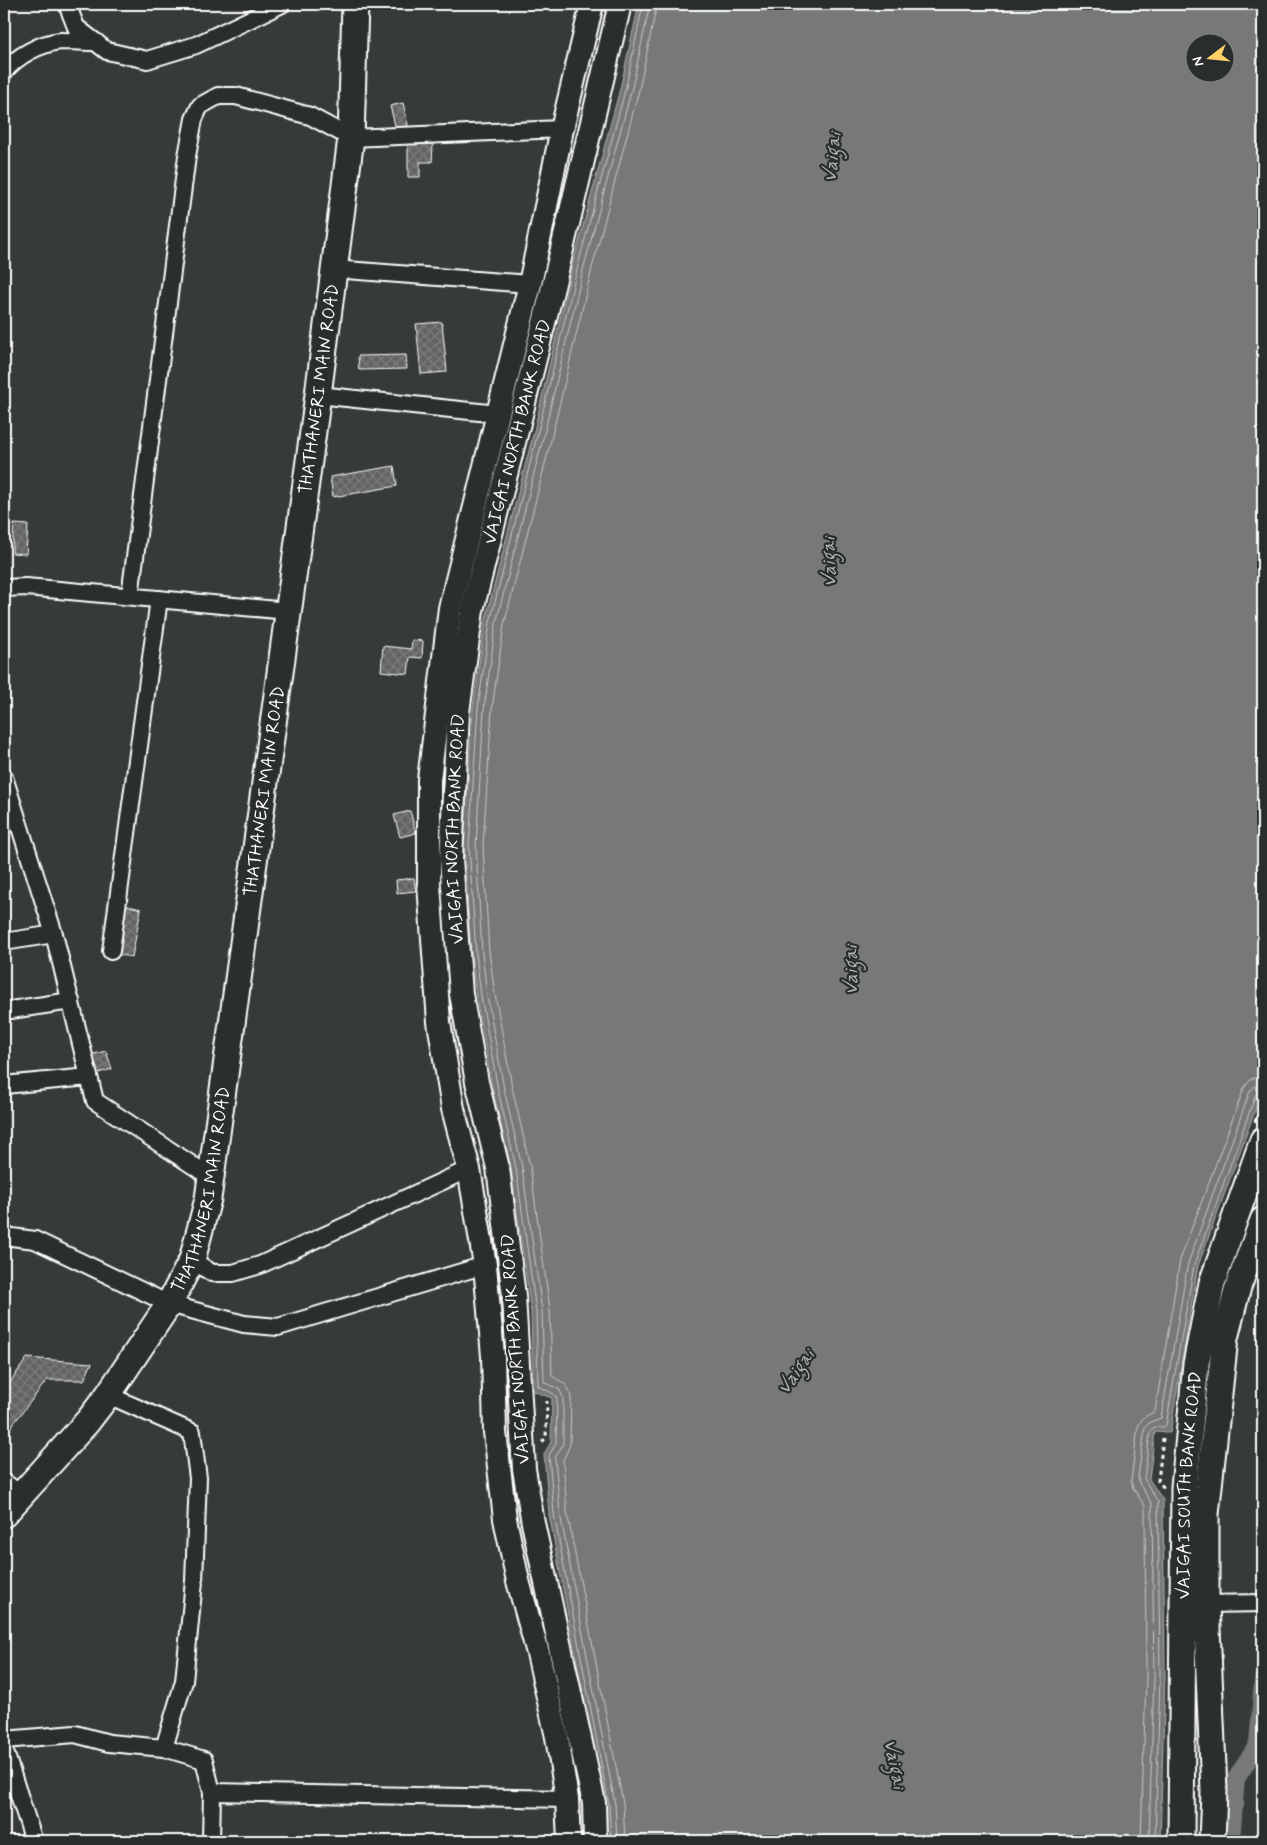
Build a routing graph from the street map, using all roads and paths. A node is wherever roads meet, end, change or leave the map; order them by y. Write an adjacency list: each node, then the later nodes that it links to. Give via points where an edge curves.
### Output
1 (67, 4): 6 (street, via 76,26)
2 (282, 4): 6 (street, via 196,45 148,60 107,51)
3 (355, 4): 9 (main road, THATHANERI MAIN ROAD)
4 (592, 4): 8 (main road, VAIGAI NORTH BANK ROAD)
5 (620, 4): 51 (main road, VAIGAI NORTH BANK ROAD, via 472,610 458,712 451,859 462,994 477,1082 498,1168 514,1296 524,1469 594,1803)
6 (96, 42): 7 (street, via 59,41 32,49)
7 (4, 72)
8 (562, 128): 9 (street); 11 (main road, VAIGAI NORTH BANK ROAD)
9 (351, 138): 10 (main road, THATHANERI MAIN ROAD); 15 (street, via 310,116 236,96 218,96 200,106 194,119 187,156)
10 (334, 269): 11 (street); 12 (main road, THATHANERI MAIN ROAD)
11 (530, 284): 13 (main road, VAIGAI NORTH BANK ROAD)
12 (318, 395): 13 (street); 17 (main road, THATHANERI MAIN ROAD)
13 (498, 414): 27 (main road, VAIGAI NORTH BANK ROAD, via 450,608 429,780 429,884 439,1022 453,1109)
14 (4, 588): 15 (street)
15 (130, 596): 16 (street)
16 (159, 599): 17 (street); 21 (street)
17 (288, 612): 28 (main road, THATHANERI MAIN ROAD)
18 (5, 783): 19 (street)
19 (54, 934): 20 (street); 22 (street)
20 (4, 942)
21 (111, 951)
22 (71, 1001): 23 (street); 24 (street)
23 (4, 1011)
24 (89, 1077): 25 (street); 28 (street, via 95,1101)
25 (4, 1085)
26 (1263, 1140): 52 (main road, VAIGAI SOUTH BANK ROAD, via 1212,1283 1196,1364 1184,1487)
27 (469, 1169): 31 (street, via 260,1265 233,1273 212,1273); 32 (main road, VAIGAI NORTH BANK ROAD)
28 (212, 1178): 31 (main road, THATHANERI MAIN ROAD)
29 (1263, 1220): 42 (main road, VAIGAI SOUTH BANK ROAD, via 1238,1287 1225,1338 1206,1514)
30 (4, 1236): 33 (street, via 35,1240)
31 (192, 1260): 33 (main road, THATHANERI MAIN ROAD)
32 (485, 1265): 33 (street, via 278,1327 244,1324); 47 (main road, VAIGAI NORTH BANK ROAD, via 493,1356 495,1432 506,1519 557,1737)
33 (169, 1304): 34 (main road, THATHANERI MAIN ROAD)
34 (108, 1395): 38 (main road, THATHANERI MAIN ROAD); 44 (street, via 192,1432 198,1478 194,1580 184,1681)
35 (547, 1401): 37 (path, via 546,1438)
36 (1164, 1438): 39 (path, via 1158,1482)
37 (541, 1444)
38 (13, 1489): 40 (main road, THATHANERI MAIN ROAD)
39 (1168, 1492)
40 (4, 1514)
41 (1263, 1603): 42 (street)
42 (1206, 1604): 53 (main road, VAIGAI SOUTH BANK ROAD, via 1214,1791)
43 (4, 1740): 44 (street, via 75,1734 109,1743)
44 (164, 1748): 46 (street, via 204,1760)
45 (4, 1749): 48 (street)
46 (212, 1792): 47 (street); 49 (street)
47 (567, 1799): 50 (main road, VAIGAI NORTH BANK ROAD)
48 (34, 1841)
49 (211, 1841)
50 (569, 1841)
51 (595, 1841)
52 (1181, 1841)
53 (1212, 1841)

